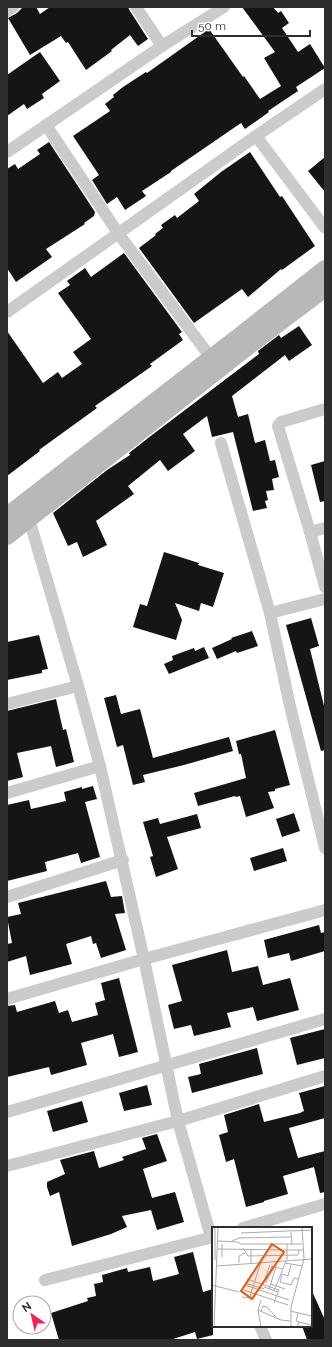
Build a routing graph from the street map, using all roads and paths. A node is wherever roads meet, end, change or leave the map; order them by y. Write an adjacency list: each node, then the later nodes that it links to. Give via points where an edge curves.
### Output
1 (14, 7): 4 (street)
2 (136, 7): 5 (street)
3 (224, 7): 5 (street)
4 (7, 12)
5 (162, 46): 7 (street)
6 (325, 89): 8 (street)
7 (46, 125): 9 (street); 11 (street)
8 (256, 136): 10 (street); 11 (street)
9 (7, 152)
10 (325, 228)
11 (118, 233): 14 (street); 15 (street)
12 (325, 268): 15 (main road)
13 (325, 288): 18 (main road)
14 (7, 312)
15 (211, 358): 18 (main road)
16 (325, 409): 20 (street, via 281,422 278,426)
17 (221, 443): 24 (street)
18 (19, 514): 21 (main road); 25 (street)
19 (325, 528): 20 (street)
20 (310, 532): 22 (street)
21 (7, 536)
22 (325, 587)
23 (325, 599): 24 (street)
24 (270, 612): 29 (street)
25 (78, 686): 26 (street); 27 (street)
26 (7, 704)
27 (100, 766): 28 (street); 30 (street)
28 (7, 793)
29 (325, 848)
30 (123, 860): 31 (street); 33 (street)
31 (7, 897)
32 (325, 910): 33 (street)
33 (144, 958): 34 (street); 36 (street)
34 (7, 999)
35 (325, 1019): 36 (street)
36 (166, 1065): 38 (street); 39 (street)
37 (325, 1076): 39 (street)
38 (7, 1112)
39 (178, 1121): 40 (street); 43 (street)
40 (7, 1166)
41 (325, 1204): 42 (street)
42 (246, 1227)
43 (212, 1237): 44 (street)
44 (45, 1280)
45 (260, 1327): 46 (street)
46 (266, 1340)

